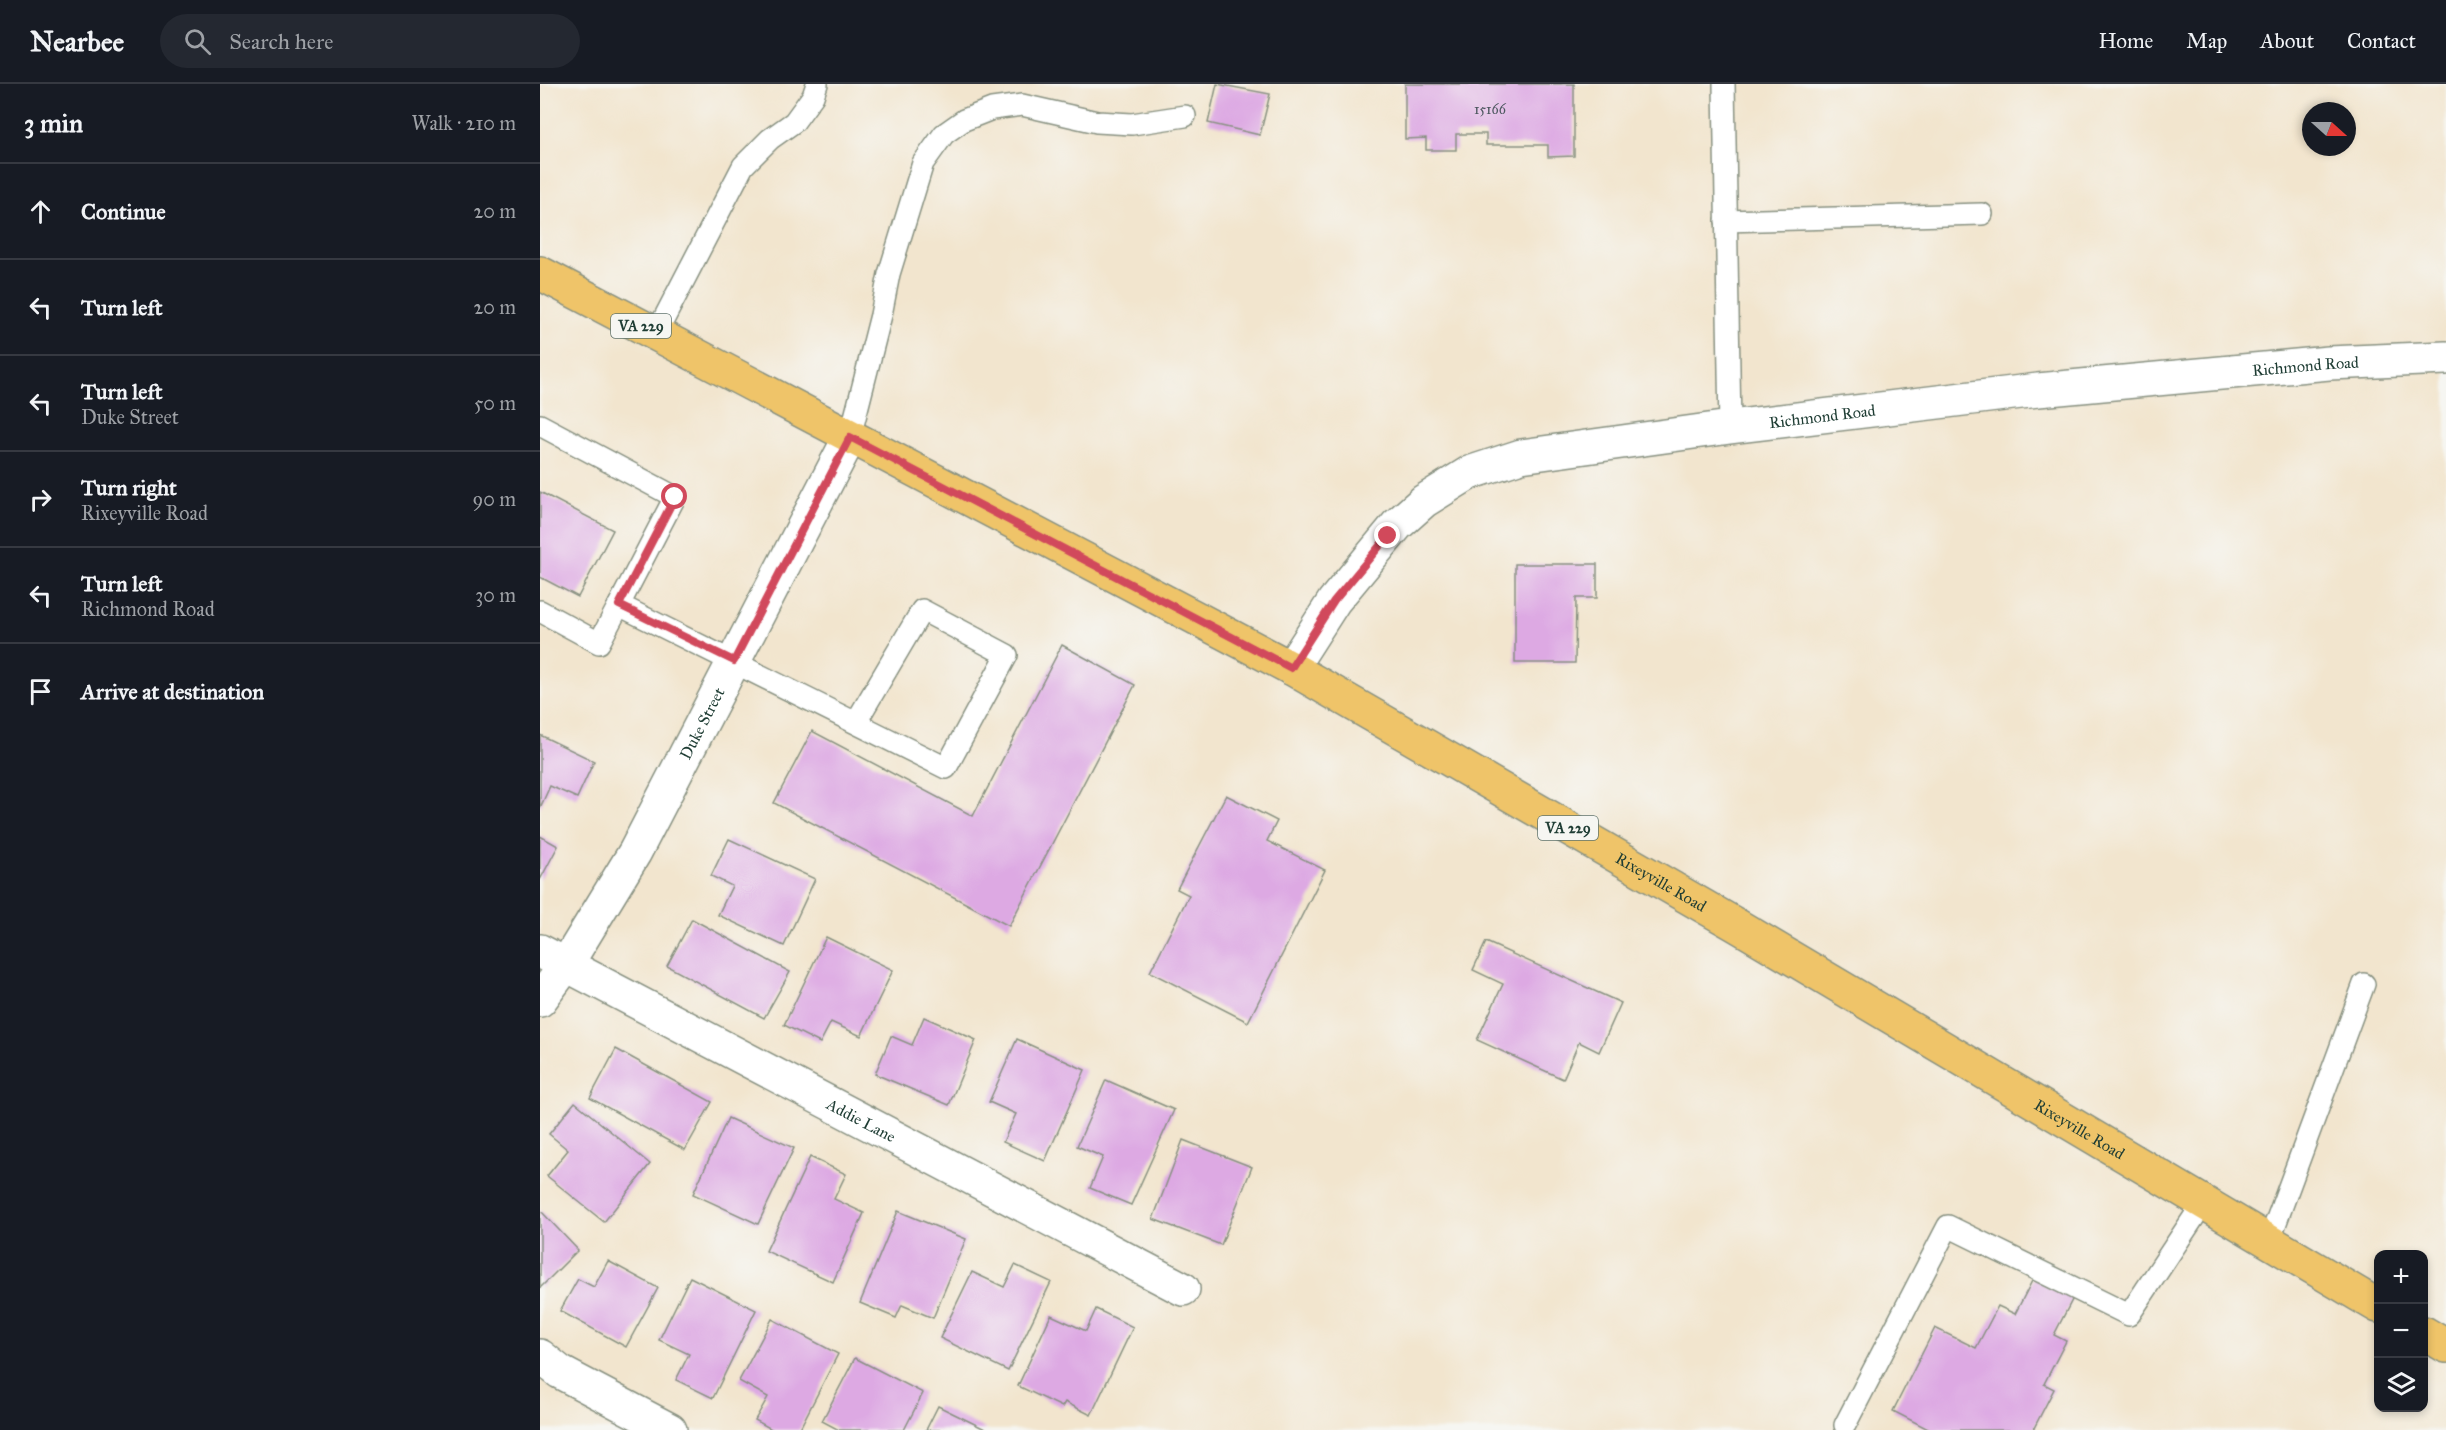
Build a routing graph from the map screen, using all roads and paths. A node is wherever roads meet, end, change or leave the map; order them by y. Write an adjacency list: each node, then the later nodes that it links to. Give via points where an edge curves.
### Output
1 (817, 84): 7 (lane, via 794,122 743,166)
2 (1724, 84): 5 (lane)
3 (1185, 116): 11 (lane, via 1132,124 1097,122 1022,105 992,108 944,134 922,163 889,274)
4 (1982, 213): 5 (lane)
5 (1726, 221): 10 (lane)
6 (540, 273): 7 (main road, VA 229)
7 (656, 334): 11 (main road, Rixeyville Road / VA 229)
8 (2446, 358): 10 (street, Richmond Road, via 2329,363 2038,390)
9 (540, 425): 12 (lane, via 675,497)
10 (1730, 427): 15 (street, Richmond Road, via 1521,456 1469,473 1424,501 1396,525 1334,601)
11 (850, 437): 14 (street, Duke Street); 15 (main road, Rixeyville Road / VA 229)
12 (619, 605): 13 (lane, via 599,643); 14 (lane)
13 (540, 611)
14 (734, 661): 16 (lane); 17 (street, Duke Street, via 635,852)
15 (1291, 668): 20 (main road, Rixeyville Road / VA 229)
16 (856, 722): 16 (lane, via 946,768 1007,655 922,610)
17 (553, 958): 19 (street, Duke Street); 22 (street, Addie Lane)
18 (2364, 984): 21 (lane)
19 (540, 1000)
20 (2204, 1202): 21 (main road, Rixeyville Road / VA 229); 27 (lane, via 2128,1315 1948,1226)
21 (2269, 1241): 23 (main road, Rixeyville Road / VA 229)
22 (1183, 1290)
23 (2376, 1304)
24 (2428, 1335): 25 (main road)
25 (2446, 1346)
26 (540, 1356): 28 (street, via 560,1372)
27 (1845, 1425)
28 (670, 1430)

